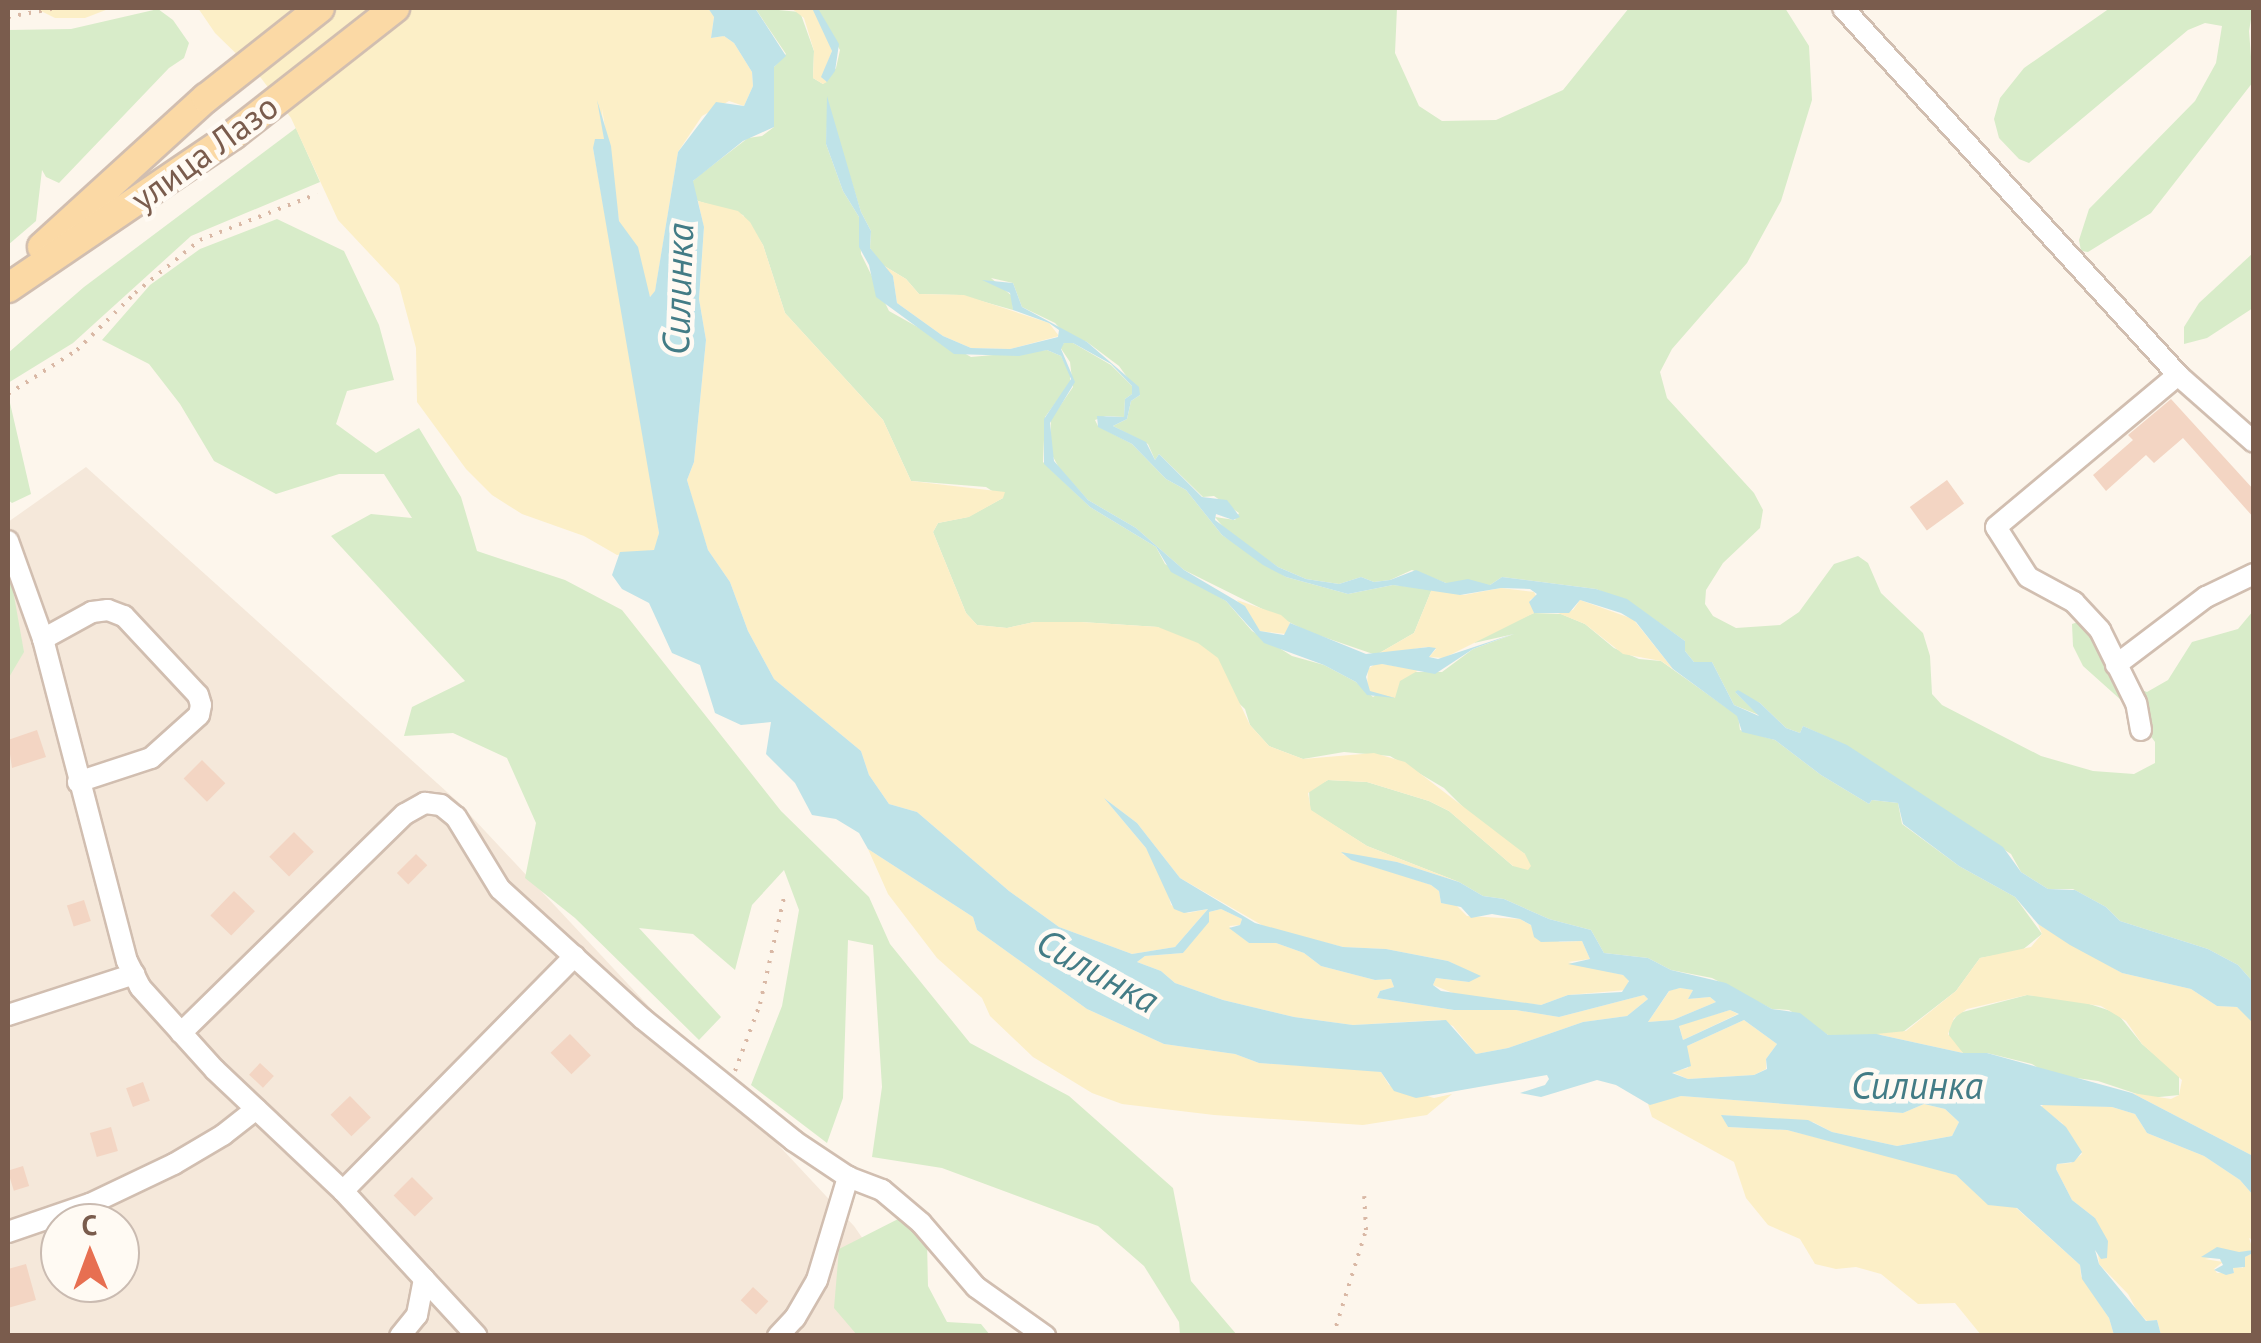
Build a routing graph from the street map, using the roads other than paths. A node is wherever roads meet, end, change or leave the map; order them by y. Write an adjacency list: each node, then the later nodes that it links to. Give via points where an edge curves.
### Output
1 (320, 8): 4 (main road, улица Лазо, via 206,98)
2 (395, 8): 5 (main road, улица Лазо, via 233,135)
3 (1843, 8): 6 (street)
4 (8, 278)
5 (8, 288)
6 (2178, 375): 7 (street); 11 (street, via 1996,527 2028,577 2074,602 2100,630)
7 (2254, 442)
8 (8, 541): 10 (street)
9 (2254, 574): 11 (street, via 2206,597)
10 (43, 639): 13 (street); 13 (street, via 92,612 124,616 201,705 199,715 150,758)
11 (2116, 665): 12 (street, via 2136,702)
12 (2141, 730)
13 (78, 782): 15 (street)
14 (576, 956): 17 (street, via 500,889 456,817 425,802); 19 (street, via 726,1088); 20 (street)
15 (134, 974): 16 (street); 17 (street)
16 (8, 1015)
17 (181, 1032): 18 (street)
18 (256, 1108): 20 (street); 21 (street, via 174,1164 90,1204)
19 (848, 1177): 27 (street, via 817,1280); 28 (street, via 882,1190 921,1223 976,1287)
20 (343, 1191): 22 (street)
21 (8, 1232)
22 (424, 1279): 23 (street); 26 (street)
23 (417, 1315): 24 (street); 25 (street)
24 (400, 1336)
25 (427, 1336)
26 (477, 1336)
27 (778, 1336)
28 (1045, 1336)

